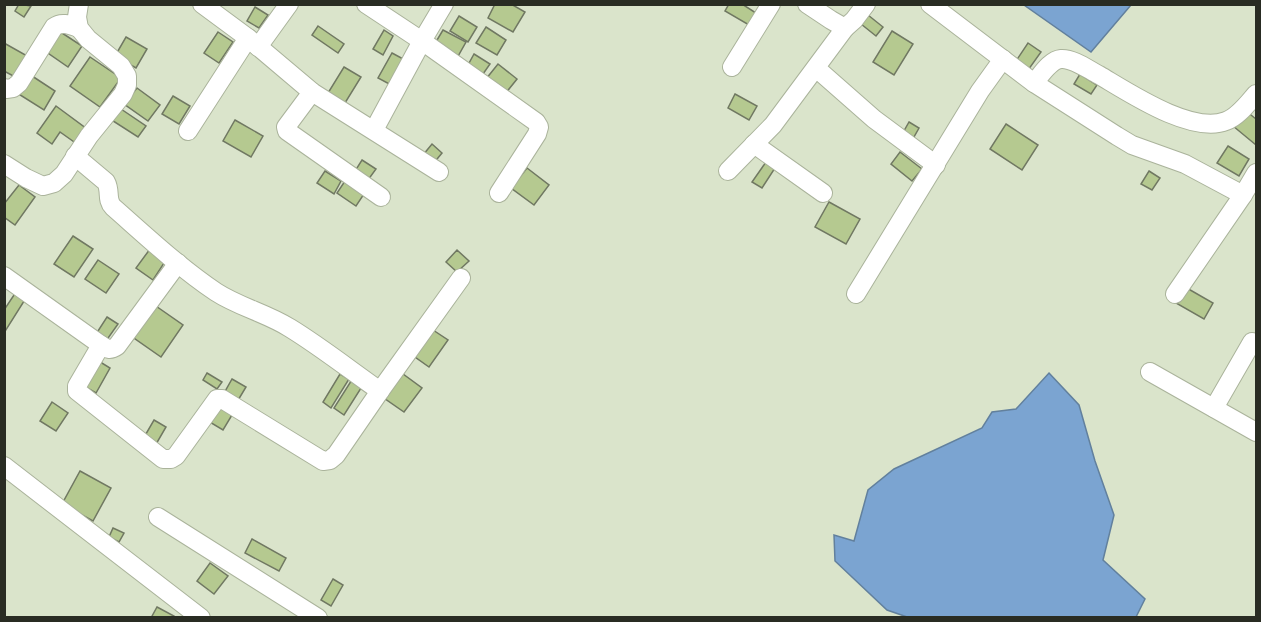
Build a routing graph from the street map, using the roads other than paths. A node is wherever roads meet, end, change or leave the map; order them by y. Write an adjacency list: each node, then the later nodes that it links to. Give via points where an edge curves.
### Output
1 (79, 4): 10 (street)
2 (202, 4): 13 (street)
3 (289, 4): 13 (street)
4 (366, 4): 12 (street)
5 (444, 4): 12 (street)
6 (771, 4): 15 (street)
7 (807, 4): 11 (street)
8 (866, 4): 11 (street)
9 (930, 4): 14 (street)
10 (79, 28): 18 (street, via 61,23 54,27 19,83); 24 (street, via 121,66 127,85)
11 (845, 28): 16 (street)
12 (422, 41): 21 (street); 30 (street, via 539,127)
13 (253, 42): 19 (street); 22 (street)
14 (1003, 59): 17 (street); 26 (street)
15 (732, 67)
16 (816, 68): 23 (street); 26 (street, via 874,119)
17 (1034, 83): 20 (street, via 1051,63 1061,59 1076,63 1181,118 1211,125 1227,121); 32 (street, via 1132,145 1185,164)
18 (4, 88)
19 (312, 92): 21 (street); 33 (street, via 286,127 287,131)
20 (1257, 94)
21 (374, 130): 28 (street)
22 (188, 131)
23 (754, 144): 27 (street); 31 (street)
24 (75, 156): 25 (street, via 64,174 43,186); 34 (street, via 106,182 112,207)
25 (4, 164)
26 (936, 165): 37 (street)
27 (728, 171)
28 (440, 172)
29 (1257, 173): 32 (street)
30 (499, 193)
31 (823, 193)
32 (1243, 195): 38 (street)
33 (381, 197)
34 (178, 263): 40 (street, via 117,346 108,349); 42 (street, via 230,301 290,328)
35 (4, 276): 40 (street)
36 (461, 278): 42 (street)
37 (856, 294)
38 (1175, 294)
39 (1252, 342): 43 (street)
40 (101, 345): 42 (street, via 77,391 163,459 176,456 217,399 222,399 323,460 330,460)
41 (1150, 372): 43 (street)
42 (380, 391)
43 (1214, 408): 44 (street)
44 (1257, 432)
45 (4, 466): 47 (street)
46 (158, 517): 48 (street)
47 (201, 618)
48 (318, 618)

